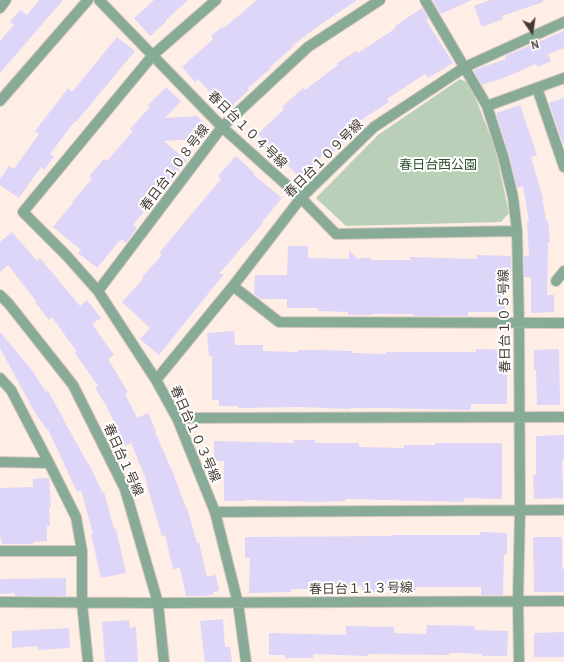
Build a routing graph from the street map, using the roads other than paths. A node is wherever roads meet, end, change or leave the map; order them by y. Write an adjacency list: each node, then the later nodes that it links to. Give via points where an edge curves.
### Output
1 (6, 0): 7 (street)
2 (88, 0): 13 (street)
3 (99, 0): 9 (street, 春日台１０４号線)
4 (216, 0): 9 (street)
5 (380, 0): 15 (street, 春日台１０８号線, via 308,47)
6 (425, 0): 10 (street, 春日台１０５号線)
7 (0, 8)
8 (564, 22): 10 (street, 春日台１０９号線)
9 (153, 55): 15 (street, 春日台１０４号線); 22 (street, 春日台１０３号線, via 23,212)
10 (465, 67): 14 (street, 春日台１０５号線); 17 (street, 春日台１０９号線, via 374,127)
11 (564, 78): 12 (street)
12 (537, 88): 14 (street); 16 (street)
13 (0, 102)
14 (488, 106): 18 (street, 春日台１０５号線, via 513,197)
15 (222, 127): 17 (street, 春日台１０４号線); 22 (street, 春日台１０８号線)
16 (564, 167)
17 (301, 198): 18 (street, 春日台１０４号線, via 336,234); 21 (street, 春日台１０９号線)
18 (517, 231): 25 (street, 春日台１０５号線)
19 (564, 272): 20 (street)
20 (556, 281)
21 (233, 286): 25 (street, via 279,322); 27 (street, 春日台１０９号線)
22 (98, 290): 27 (street, 春日台１０３号線)
23 (0, 295): 42 (street, 春日台１号線, via 73,385 125,489)
24 (564, 323): 25 (street)
25 (519, 324): 28 (street, 春日台１０５号線)
26 (0, 378): 32 (street, via 11,390)
27 (156, 380): 30 (street, 春日台１０３号線)
28 (520, 417): 29 (street); 30 (street); 34 (street, 春日台１０５号線)
29 (564, 417)
30 (177, 418): 35 (street, 春日台１０３号線)
31 (0, 462): 32 (street)
32 (49, 462): 37 (street, via 76,517)
33 (564, 510): 34 (street)
34 (520, 511): 35 (street); 38 (street, 春日台１０５号線)
35 (215, 512): 43 (street, 春日台１０３号線)
36 (0, 550): 37 (street)
37 (82, 551): 41 (street)
38 (518, 600): 39 (street, 春日台１１３号線); 43 (street, 春日台１１３号線); 47 (street, 春日台１０５号線)
39 (564, 600)
40 (0, 602): 41 (street, 春日台１１３号線)
41 (82, 603): 42 (street, 春日台１１３号線); 44 (street)
42 (158, 603): 43 (street, 春日台１１３号線); 45 (street, 春日台１号線)
43 (238, 603): 46 (street, 春日台１０３号線)
44 (88, 662)
45 (164, 662)
46 (246, 662)
47 (519, 662)

